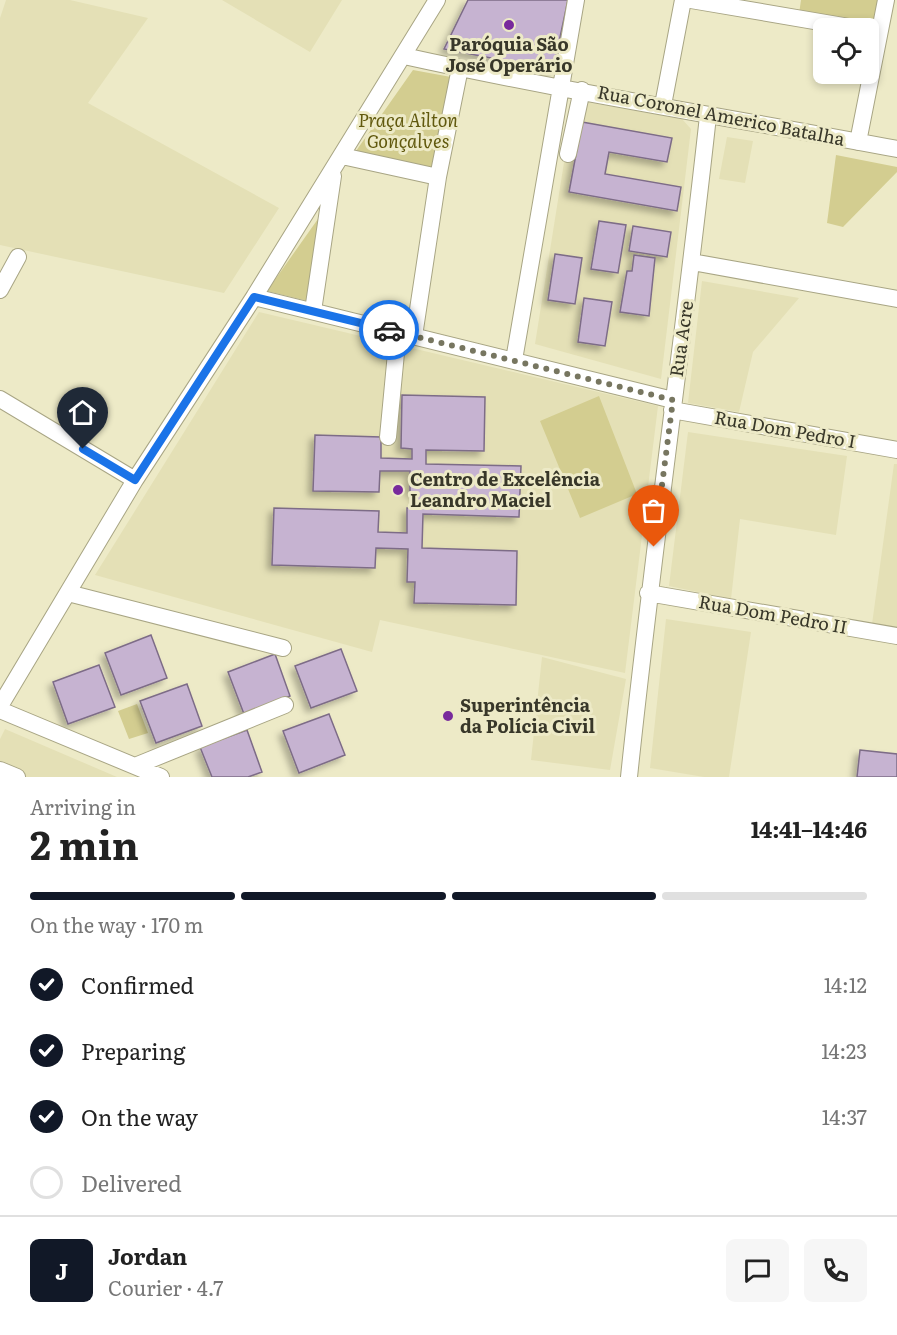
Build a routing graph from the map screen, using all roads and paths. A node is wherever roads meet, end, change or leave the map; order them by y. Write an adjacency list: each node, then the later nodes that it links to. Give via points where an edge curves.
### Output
1 (436, 0): 9 (street)
2 (576, 0): 12 (street)
3 (683, 0): 14 (street)
4 (691, 0): 6 (street)
5 (886, 0): 8 (street)
6 (792, 8): 7 (street)
7 (824, 18)
8 (879, 19)
9 (404, 56): 10 (street, Rua Coronel Americo Batalha); 19 (street)
10 (460, 68): 12 (street, Rua Coronel Americo Batalha); 20 (street)
11 (866, 84): 16 (street)
12 (560, 86): 13 (street, Rua Coronel Americo Batalha); 29 (street)
13 (582, 90): 14 (street, Rua Coronel Americo Batalha); 18 (street)
14 (663, 105): 15 (street, Rua Coronel Americo Batalha)
15 (708, 116): 16 (street, Rua Coronel Americo Batalha); 22 (street, Rua Acre)
16 (858, 142): 17 (street, Rua Coronel Americo Batalha)
17 (897, 149)
18 (568, 154)
19 (338, 162): 20 (street); 24 (street); 26 (street)
20 (438, 177): 28 (street)
21 (18, 257): 23 (street)
22 (692, 262): 25 (street); 31 (street, Rua Acre)
23 (0, 290)
24 (254, 297): 26 (street, Rua Dom Pedro I); 34 (street)
25 (897, 299)
26 (313, 311): 27 (street, Rua Dom Pedro I)
27 (398, 332): 28 (street, Rua Dom Pedro I); 32 (street)
28 (414, 336): 29 (street, Rua Dom Pedro I)
29 (514, 360): 31 (street, Rua Dom Pedro I)
30 (0, 399): 34 (street)
31 (673, 405): 33 (street, Rua Dom Pedro I); 35 (street, Rua Acre)
32 (388, 437)
33 (897, 450)
34 (135, 480): 36 (street)
35 (648, 593): 37 (street, Rua Dom Pedro II); 45 (street, Rua Acre)
36 (74, 595): 38 (street); 40 (street)
37 (897, 636)
38 (283, 648)
39 (285, 705): 41 (street)
40 (5, 710): 41 (street)
41 (135, 766): 44 (street)
42 (0, 770): 43 (street)
43 (17, 777)
44 (161, 777)
45 (629, 777)

